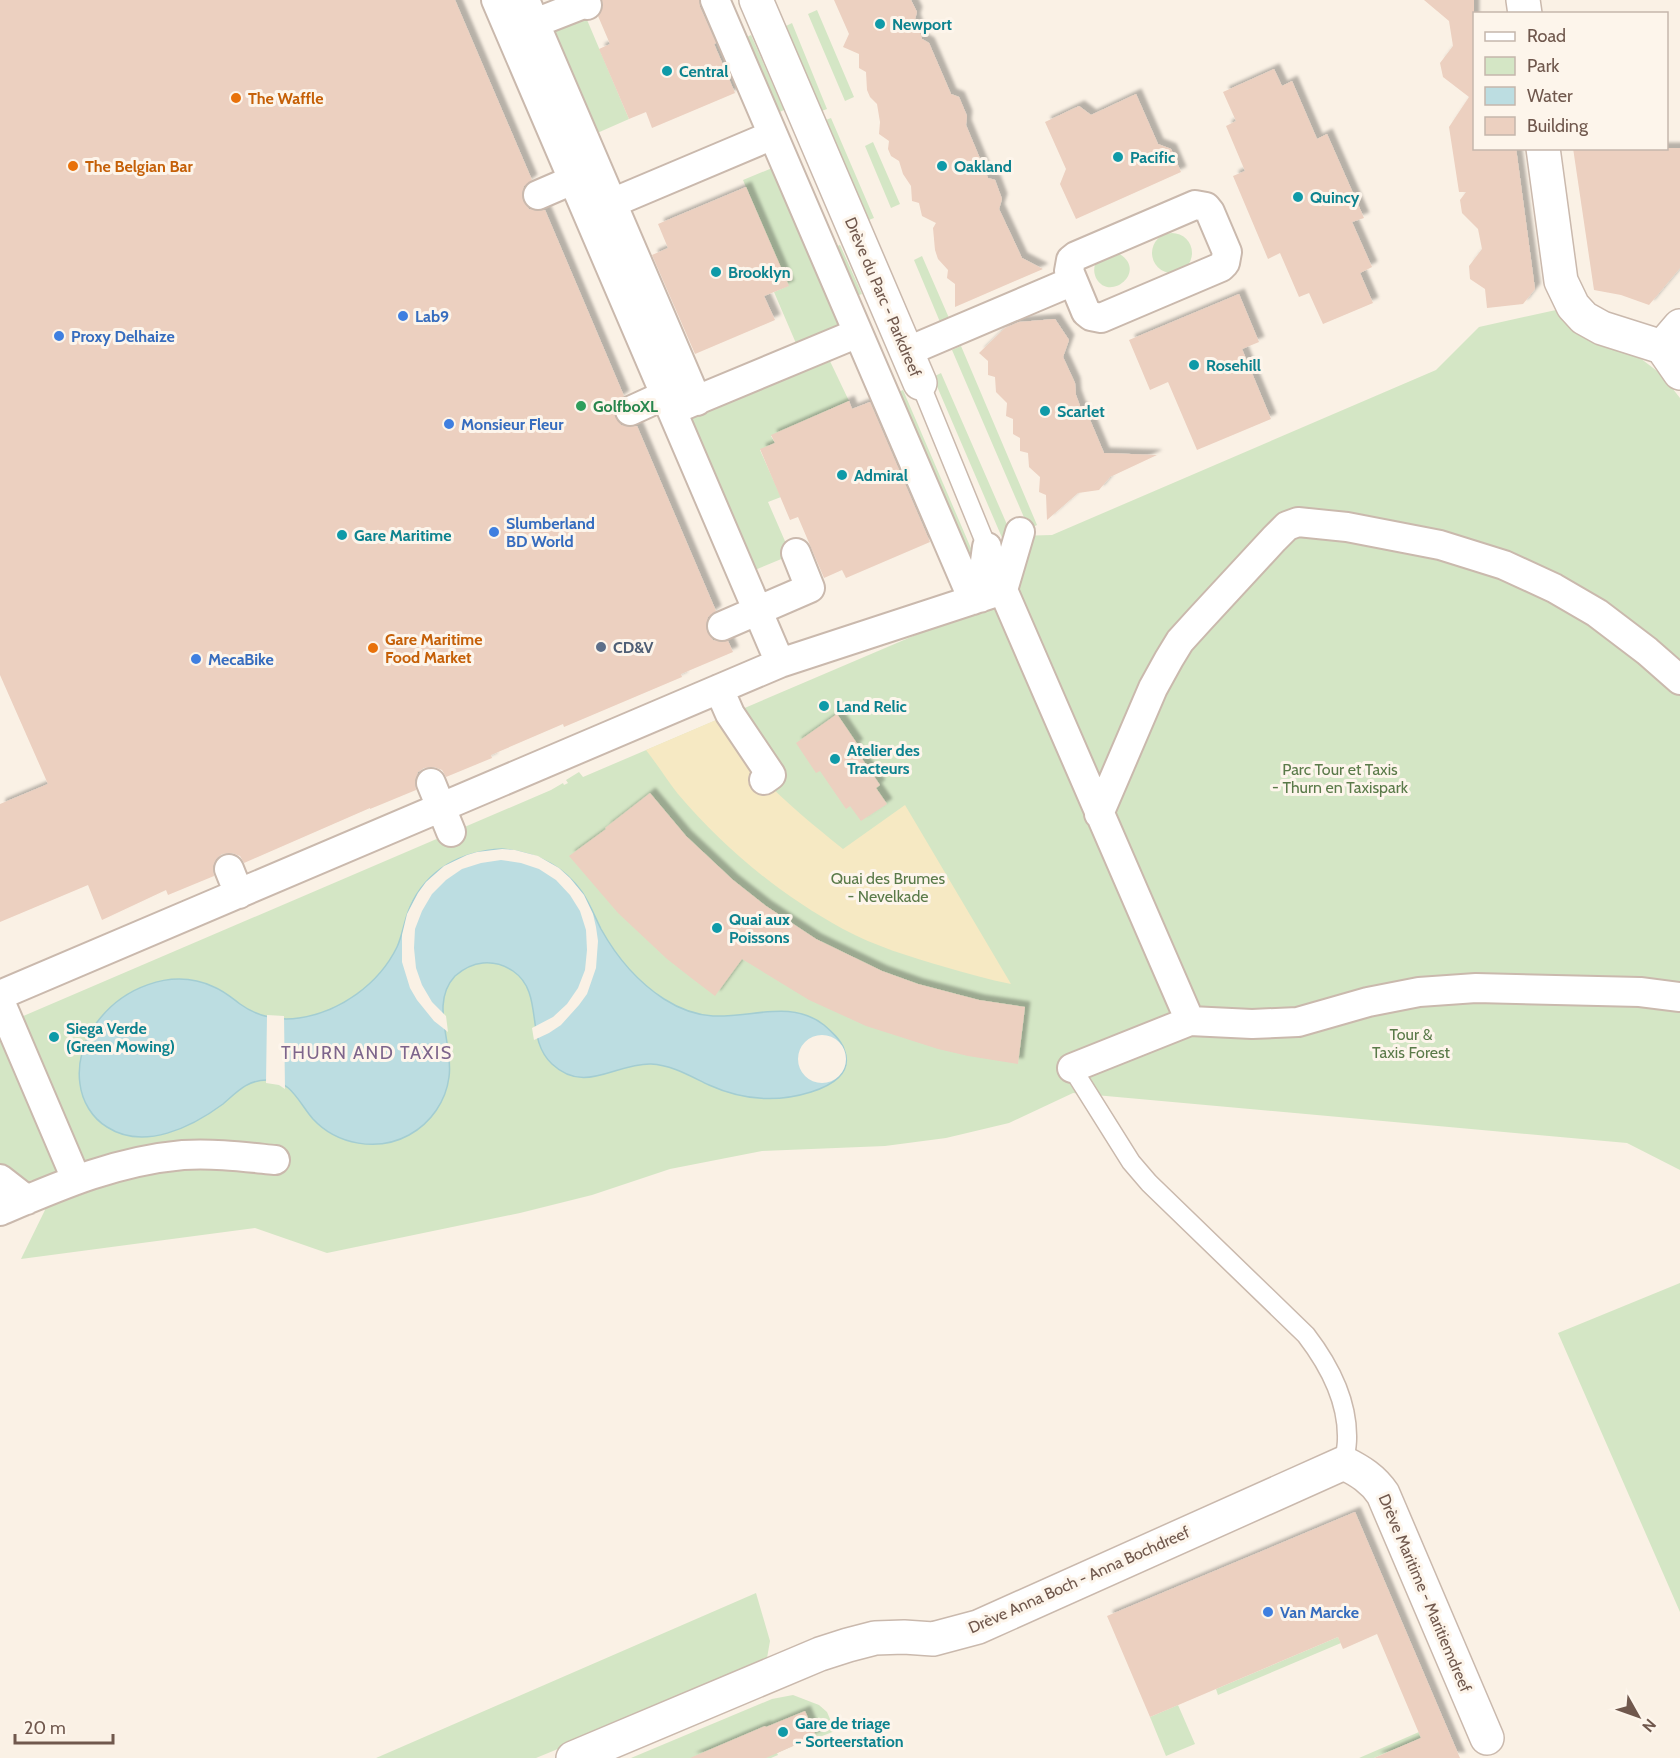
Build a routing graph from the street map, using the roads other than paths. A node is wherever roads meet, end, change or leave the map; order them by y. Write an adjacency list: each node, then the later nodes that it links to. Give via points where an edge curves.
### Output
1 (496, 0): 8 (street)
2 (715, 0): 6 (street)
3 (756, 0): 14 (street, Drève du Parc - Parkdreef)
4 (587, 5): 5 (street)
5 (530, 11): 8 (street)
6 (773, 135): 10 (street); 12 (street)
7 (1543, 150): 13 (street, via 1562,281 1573,306 1602,328)
8 (585, 175): 9 (street); 10 (street); 17 (street)
9 (538, 195)
10 (612, 203): 17 (street)
11 (1073, 281): 11 (street, via 1069,265 1076,256 1195,205 1210,212 1227,252 1221,267 1101,318 1086,312); 14 (street)
12 (858, 333): 17 (street); 22 (street)
13 (1671, 336): 15 (street)
14 (906, 352): 16 (street, Drève du Parc - Parkdreef)
15 (1680, 373)
16 (920, 383): 20 (lane, Drève du Parc - Parkdreef)
17 (678, 402): 18 (street); 23 (street)
18 (630, 411)
19 (1020, 532): 22 (street)
20 (987, 547): 22 (street, Drève du Parc - Parkdreef)
21 (796, 553): 23 (street, via 810,588)
22 (985, 596): 25 (street); 29 (street)
23 (758, 611): 24 (street); 25 (street)
24 (722, 626)
25 (780, 663): 27 (street)
26 (1680, 680): 29 (street, via 1597,613 1504,565 1440,545 1347,526 1298,522 1287,526 1274,539 1180,641 1154,688)
27 (718, 689): 28 (street, via 730,714 771,774); 30 (street, via 628,713 441,808 234,881)
28 (764, 780)
29 (1099, 814): 33 (street)
30 (0, 995)
31 (1680, 998): 33 (street, via 1640,992 1476,988 1419,992 1298,1022)
32 (0, 1001): 34 (street)
33 (1190, 1021): 35 (street)
34 (7, 1040): 38 (street)
35 (1072, 1068): 41 (lane, via 1131,1162 1149,1183 1306,1335 1323,1357 1345,1415)
36 (275, 1160): 38 (street, via 184,1155 130,1163)
37 (0, 1179): 39 (street)
38 (76, 1179): 39 (street)
39 (27, 1200): 40 (street)
40 (0, 1211)
41 (1344, 1463): 42 (street, Drève Maritime - Maritiemdreef, via 1366,1475 1383,1494); 43 (street, Drève Anna Boch - Anna Bochdreef, via 978,1627 933,1639 875,1638 820,1654)
42 (1487, 1738)
43 (573, 1758)

